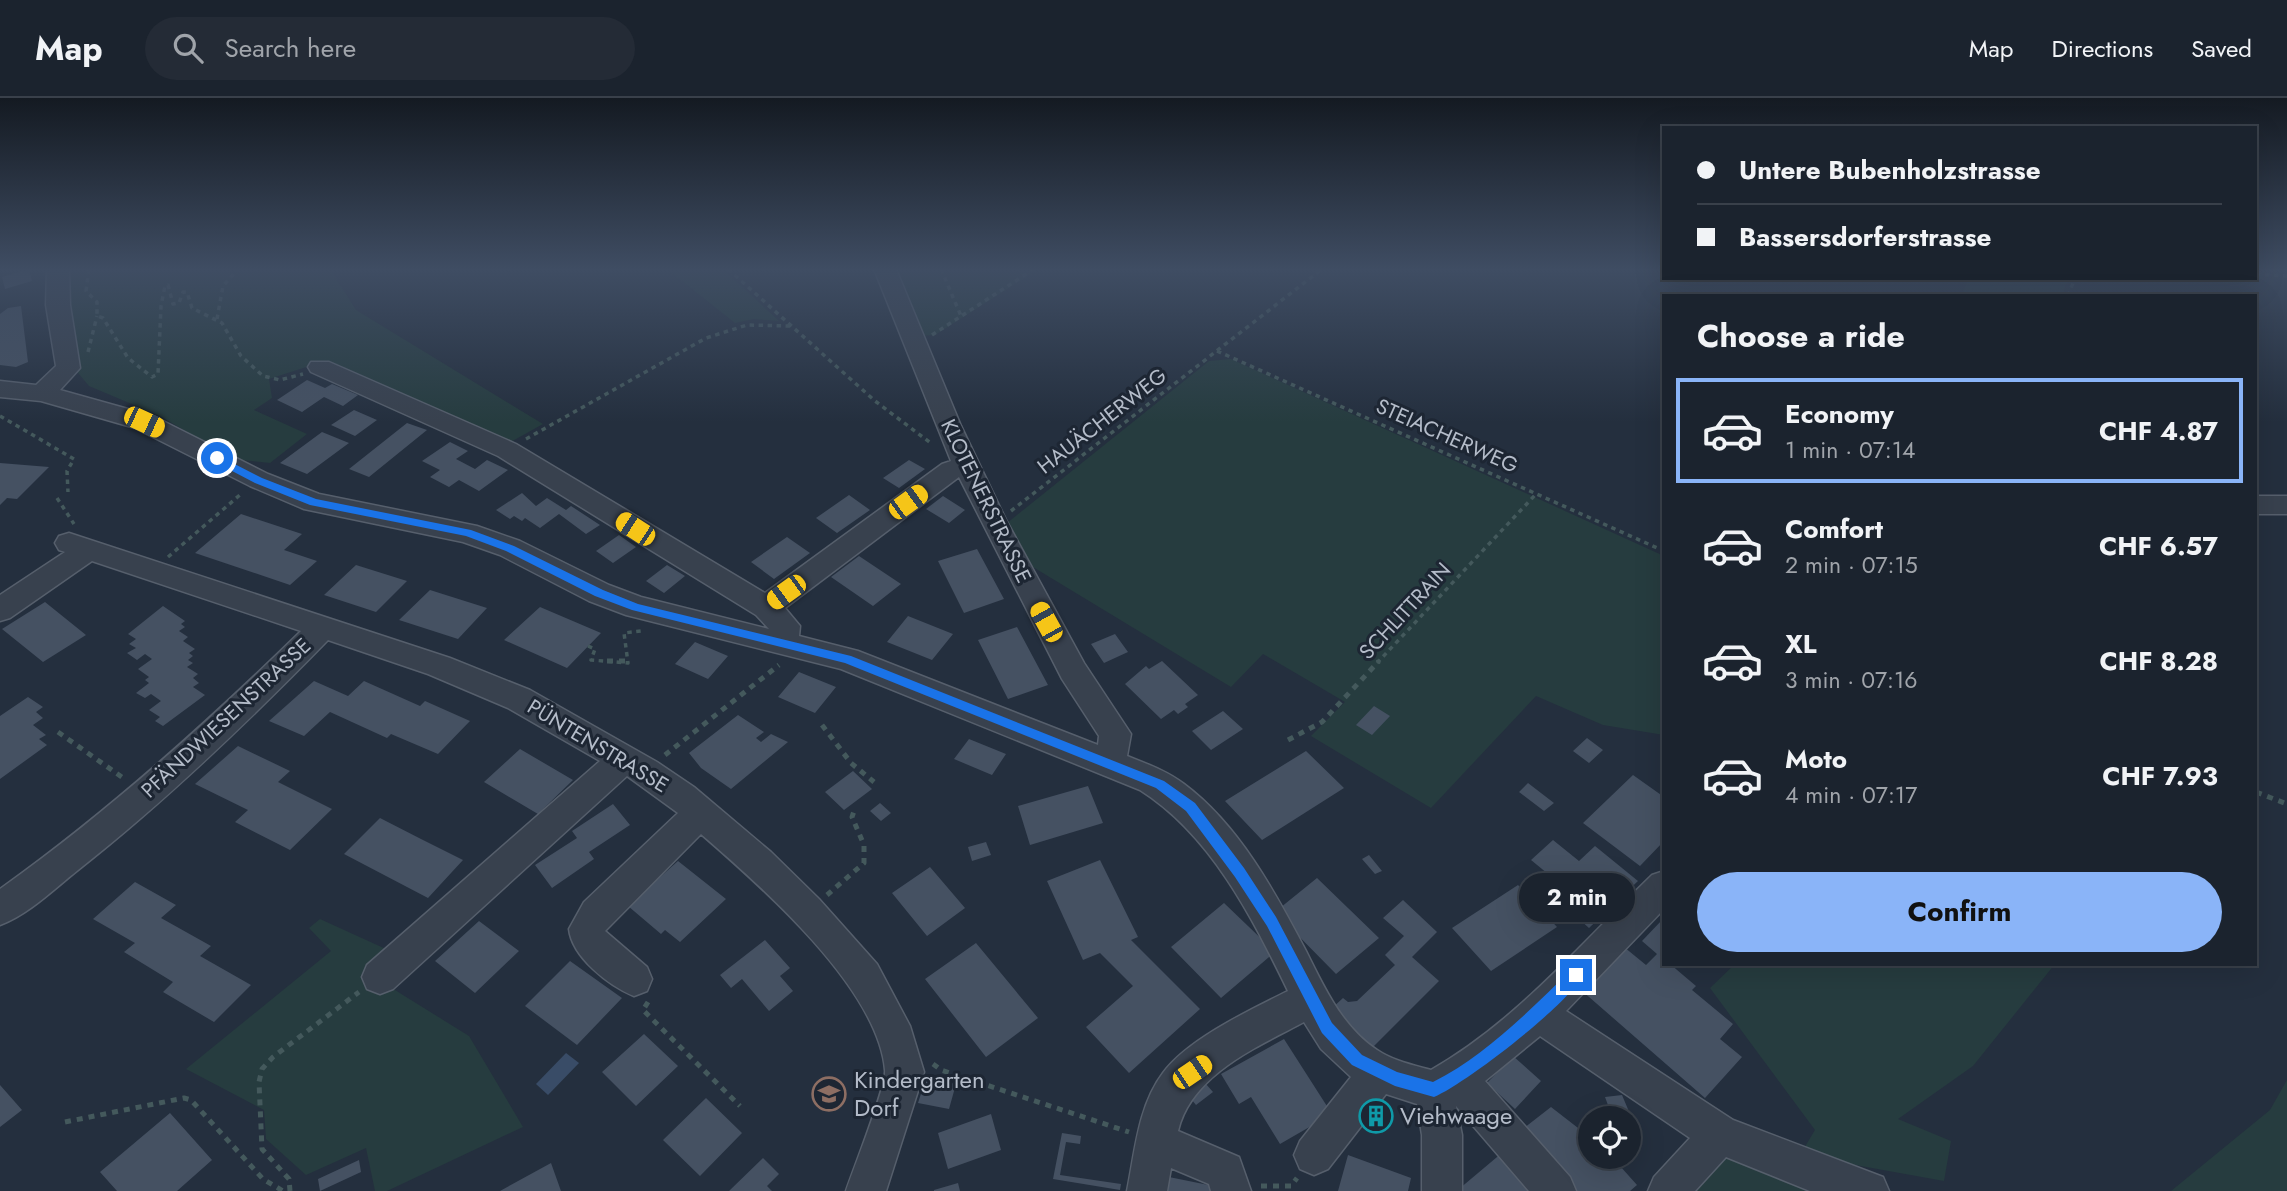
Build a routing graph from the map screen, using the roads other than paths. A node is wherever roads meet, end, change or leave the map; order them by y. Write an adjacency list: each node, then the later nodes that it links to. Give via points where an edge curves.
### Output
1 (60, 320): 5 (street, via 68,368)
2 (906, 320): 6 (street, KLOTENERSTRASSE)
3 (320, 367): 9 (street, via 507,450)
4 (0, 389): 5 (street)
5 (42, 393): 12 (street, via 144,422 259,480 314,502 467,533 510,548 636,607)
6 (965, 466): 9 (street, via 951,470); 14 (street, KLOTENERSTRASSE, via 1073,671 1115,734)
7 (2257, 505): 8 (street)
8 (2287, 505)
9 (766, 607): 12 (street, via 785,626)
10 (0, 610): 11 (street, PFÄNDWIESENSTRASSE, via 78,539)
11 (323, 627): 13 (street, PÜNTENSTRASSE, via 519,699); 17 (street, PFÄNDWIESENSTRASSE, via 253,698 145,794)
12 (792, 644): 14 (street, via 847,659)
13 (624, 759): 15 (street, PÜNTENSTRASSE); 18 (street)
14 (1108, 762): 20 (street, via 1160,784 1191,807 1271,922)
15 (701, 813): 19 (street, via 596,913 587,929 588,940); 29 (street, PÜNTENSTRASSE, via 807,910 864,976 897,1040 905,1072)
16 (1662, 888): 21 (street)
17 (0, 909)
18 (380, 977)
19 (634, 979)
20 (1311, 999): 22 (street, via 1340,1044 1357,1060); 25 (street, via 1270,1018 1176,1086)
21 (1538, 1013): 23 (street); 24 (street)
22 (1379, 1070): 23 (street); 26 (street)
23 (1445, 1084): 31 (street); 32 (street)
24 (1720, 1135): 28 (street); 33 (street)
25 (1157, 1142): 27 (street); 30 (street)
26 (1314, 1154)
27 (1228, 1181)
28 (1856, 1190)
29 (866, 1191)
30 (1147, 1191)
31 (1442, 1191)
32 (1556, 1191)
33 (1668, 1191)

